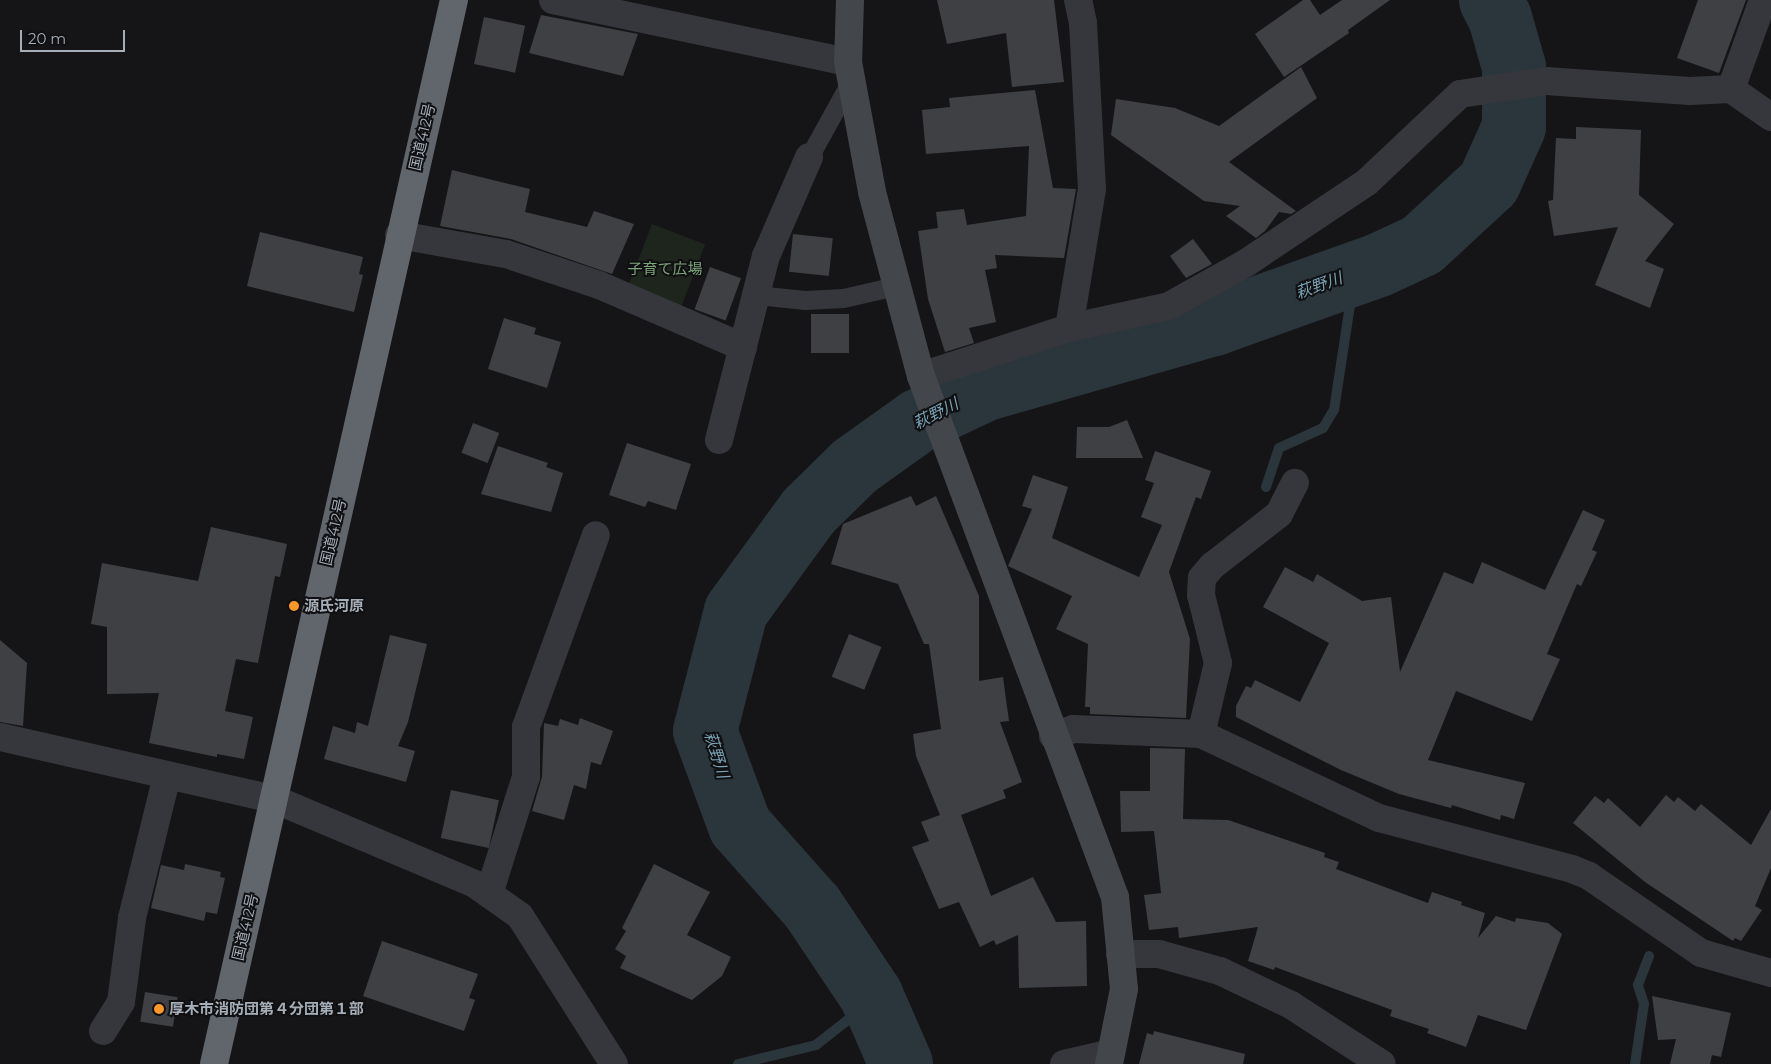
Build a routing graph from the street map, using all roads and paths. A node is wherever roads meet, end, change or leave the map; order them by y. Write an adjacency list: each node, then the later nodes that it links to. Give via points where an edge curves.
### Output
1 (454, 0): 10 (highway, 国道412号)
2 (553, 0): 6 (street)
3 (850, 0): 6 (street)
4 (1078, 0): 13 (street, via 1083,23 1092,189)
5 (1763, 0): 7 (street)
6 (850, 71): 9 (lane); 11 (street, via 872,192)
7 (1731, 89): 8 (street); 13 (street, via 1690,91 1543,81 1462,94 1367,182 1246,263 1169,306)
8 (1771, 117)
9 (809, 157): 12 (street, via 766,256)
10 (400, 235): 14 (street, via 506,254 599,285); 23 (highway, 国道412号)
11 (896, 286): 12 (lane, via 843,298 805,300); 15 (street)
12 (756, 295): 14 (street)
13 (1069, 328): 15 (street)
14 (743, 347): 16 (street)
15 (921, 376): 20 (street)
16 (719, 440)
17 (1295, 483): 19 (street, via 1279,514 1212,566 1202,578 1201,595 1218,663)
18 (596, 536): 24 (street, via 526,727 526,777)
19 (1201, 734): 20 (street, via 1073,729); 26 (street, via 1379,818 1589,876 1701,953)
20 (1053, 736): 25 (street, via 1115,897)
21 (0, 737): 22 (street)
22 (167, 775): 23 (street); 27 (street, via 132,918 121,1002)
23 (274, 799): 24 (street, via 476,884); 29 (highway, 国道412号)
24 (489, 894): 30 (street, via 520,916)
25 (1120, 954): 28 (street, via 1124,989); 32 (street, via 1159,954 1220,971 1291,1005)
26 (1771, 973)
27 (103, 1031)
28 (1110, 1058): 31 (street)
29 (214, 1064)
30 (614, 1064)
31 (1064, 1064)
32 (1382, 1064)

